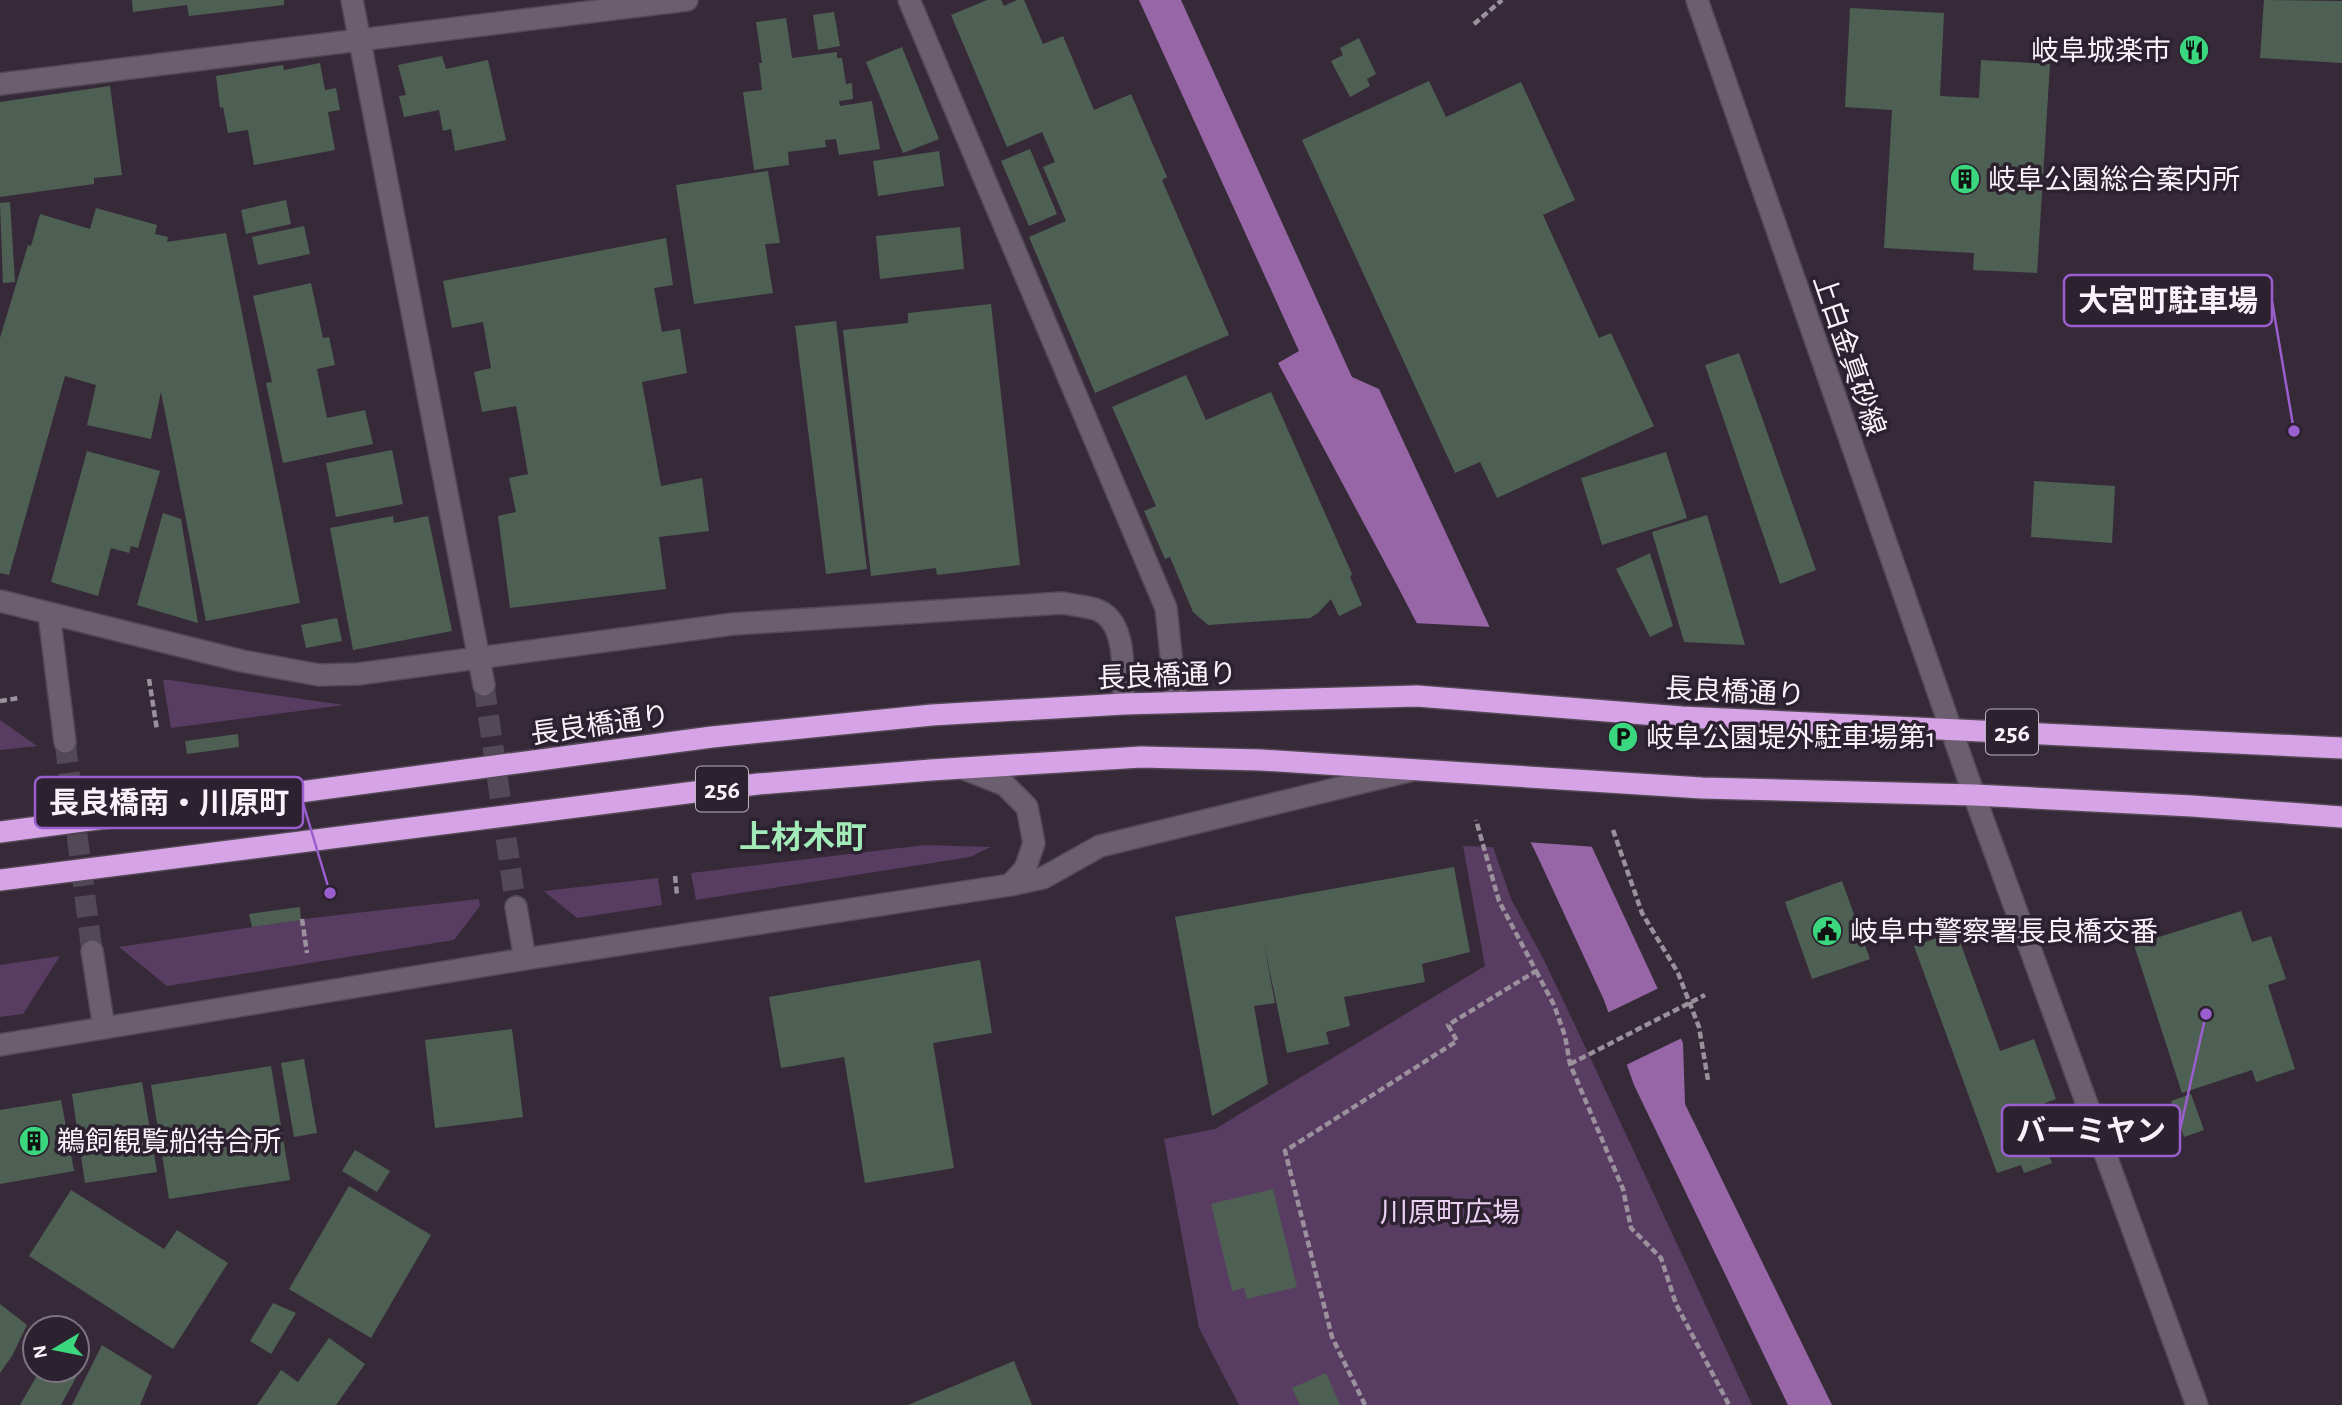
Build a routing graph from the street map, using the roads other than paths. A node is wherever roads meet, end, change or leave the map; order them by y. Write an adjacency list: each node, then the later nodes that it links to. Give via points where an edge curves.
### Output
1 (352, 0): 5 (street)
2 (687, 0): 5 (street)
3 (909, 0): 11 (street, via 1166,608)
4 (1698, 0): 13 (street, 上白金真砂線)
5 (361, 41): 6 (street); 9 (street)
6 (0, 84)
7 (0, 601): 8 (street)
8 (49, 614): 9 (street, via 318,675); 14 (street)
9 (480, 657): 10 (street); 12 (street, via 733,624 1062,603 1098,609 1114,622 1120,637)
10 (484, 685)
11 (1176, 702): 12 (highway, 長良橋通り / 256); 13 (highway, 長良橋通り / 256, via 1418,696 1682,717)
12 (1124, 704): 20 (highway, 長良橋通り / 256, via 932,715 712,737)
13 (1950, 728): 15 (highway, 長良橋通り / 256); 18 (street, 上白金真砂線)
14 (65, 742)
15 (2342, 748)
16 (962, 768): 17 (highway, 256, via 1141,757); 21 (highway, 256, via 758,784); 22 (street, via 1005,785 1027,807 1034,843 1026,869)
17 (1412, 771): 18 (highway, 256, via 1702,788); 22 (street, via 1100,846 1043,878)
18 (1973, 795): 19 (highway, 256); 28 (street, 上白金真砂線)
19 (2342, 817)
20 (0, 832)
21 (0, 880)
22 (1010, 885): 25 (street)
23 (516, 907): 25 (street)
24 (92, 951): 26 (street)
25 (525, 959): 26 (street)
26 (104, 1028): 27 (street)
27 (0, 1045)
28 (2197, 1405)

